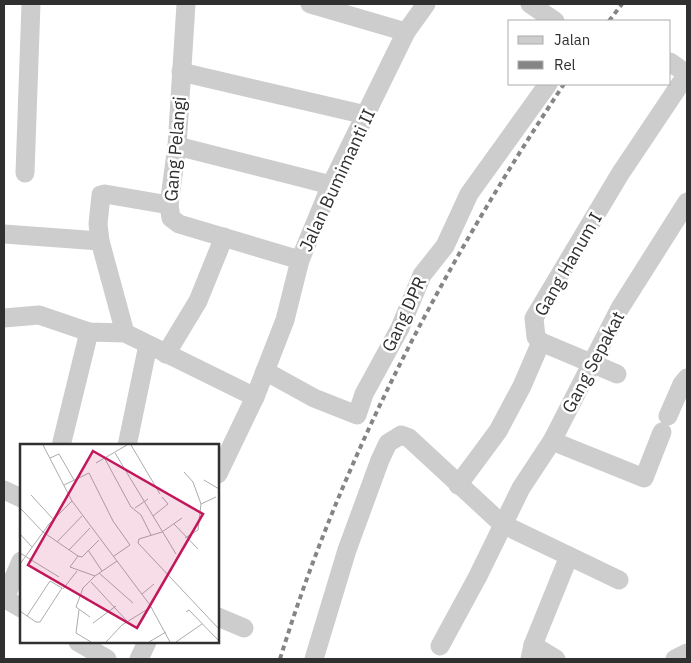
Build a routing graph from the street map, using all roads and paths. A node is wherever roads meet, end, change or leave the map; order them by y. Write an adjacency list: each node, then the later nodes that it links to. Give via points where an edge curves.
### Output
1 (31, 4): 14 (street)
2 (186, 4): 9 (street, Gang Pelangi)
3 (310, 4): 7 (street)
4 (426, 4): 7 (street, Jalan Bumimanti II)
5 (530, 4): 6 (street)
6 (554, 20)
7 (406, 32): 12 (street, Jalan Bumimanti II)
8 (671, 63): 10 (street)
9 (181, 72): 12 (street); 13 (street, Gang Pelangi)
10 (687, 74): 25 (street, Gang Hanum I, via 625,166 534,318 536,337)
11 (547, 85): 29 (street, Gang DPR, via 469,194 445,246 422,275 357,415 314,398)
12 (366, 115): 15 (street, Jalan Bumimanti II)
13 (177, 146): 15 (street); 17 (street, Gang Pelangi)
14 (25, 173)
15 (331, 185): 21 (street, Jalan Bumimanti II)
16 (687, 202): 28 (street, Gang Sepakat, via 620,308)
17 (169, 205): 19 (street, Gang Pelangi, via 174,222); 20 (street, via 105,195 98,224)
18 (4, 234): 20 (street)
19 (224, 237): 21 (street, Gang Pelangi); 27 (street, via 198,301)
20 (100, 241): 24 (street)
21 (300, 260): 29 (street, Jalan Bumimanti II, via 285,320)
22 (4, 318): 23 (street, via 39,314)
23 (89, 332): 24 (street); 34 (street)
24 (125, 333): 26 (street)
25 (541, 342): 28 (street); 37 (street, Gang Hanum I, via 498,431)
26 (148, 344): 27 (street); 35 (street)
27 (166, 354): 32 (street)
28 (592, 365): 30 (street); 33 (street, Gang Sepakat)
29 (265, 371): 32 (street, Jalan Bumimanti II)
30 (617, 374)
31 (687, 378): 33 (street, via 644,478)
32 (255, 397): 36 (street, Jalan Bumimanti II)
33 (552, 441): 40 (street, Gang Sepakat)
34 (61, 444)
35 (127, 444)
36 (219, 472)
37 (458, 485): 40 (street); 55 (street, via 409,438 400,435 388,443 347,550)
38 (4, 490): 39 (street)
39 (20, 498)
40 (502, 524): 41 (street); 50 (street, Gang Sepakat)
41 (570, 556): 43 (street); 51 (street)
42 (20, 563): 44 (street)
43 (619, 580)
44 (4, 598): 45 (street)
45 (20, 607)
46 (219, 617): 47 (street)
47 (244, 628)
48 (80, 643): 53 (street)
49 (147, 643): 54 (street)
50 (440, 646)
51 (532, 652): 56 (street)
52 (687, 653): 57 (street)
53 (107, 659)
54 (139, 659)
55 (314, 659)
56 (556, 659)
57 (675, 659)

